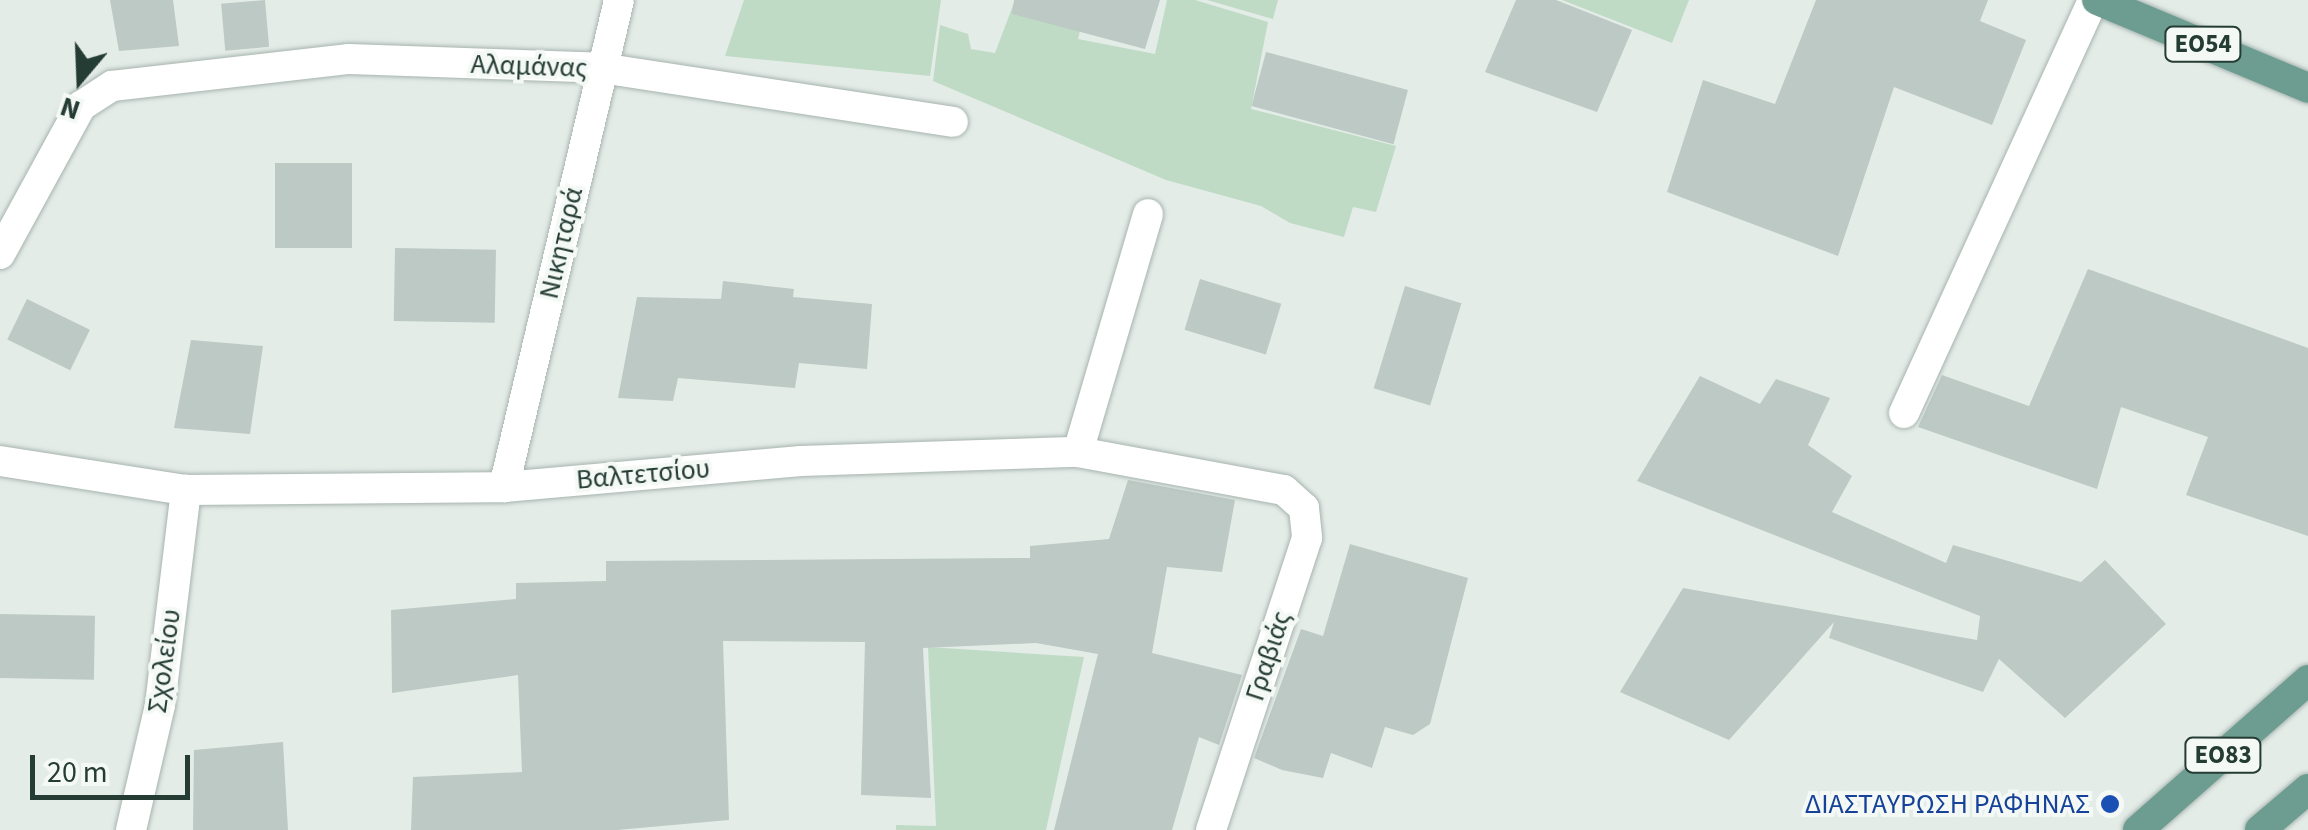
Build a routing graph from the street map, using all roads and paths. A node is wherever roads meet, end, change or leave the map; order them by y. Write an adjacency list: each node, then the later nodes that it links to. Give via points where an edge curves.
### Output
1 (620, 0): 3 (street, Νικηταρά)
2 (2095, 0): 4 (main road, ΕΟ54); 8 (street)
3 (601, 68): 5 (street, Αλαμάνας); 7 (street, Αλαμάνας, via 350,60 102,88 82,106); 11 (street, Νικηταρά)
4 (2308, 88)
5 (953, 122)
6 (1148, 214): 9 (street)
7 (0, 254)
8 (1904, 413)
9 (1078, 452): 11 (street, Βαλτετσίου, via 802,460); 13 (street, Βαλτετσίου)
10 (0, 462): 12 (street, Βαλτετσίου)
11 (504, 486): 12 (street, Βαλτετσίου)
12 (186, 490): 16 (street, Σχολείου, via 160,704)
13 (1284, 490): 17 (street, Γραβιάς, via 1304,508 1307,538)
14 (2308, 680): 18 (main road, ΕΟ83)
15 (2308, 789): 19 (main road, ΕΟ83)
16 (132, 830)
17 (1211, 830)
18 (2138, 830)
19 (2260, 830)

